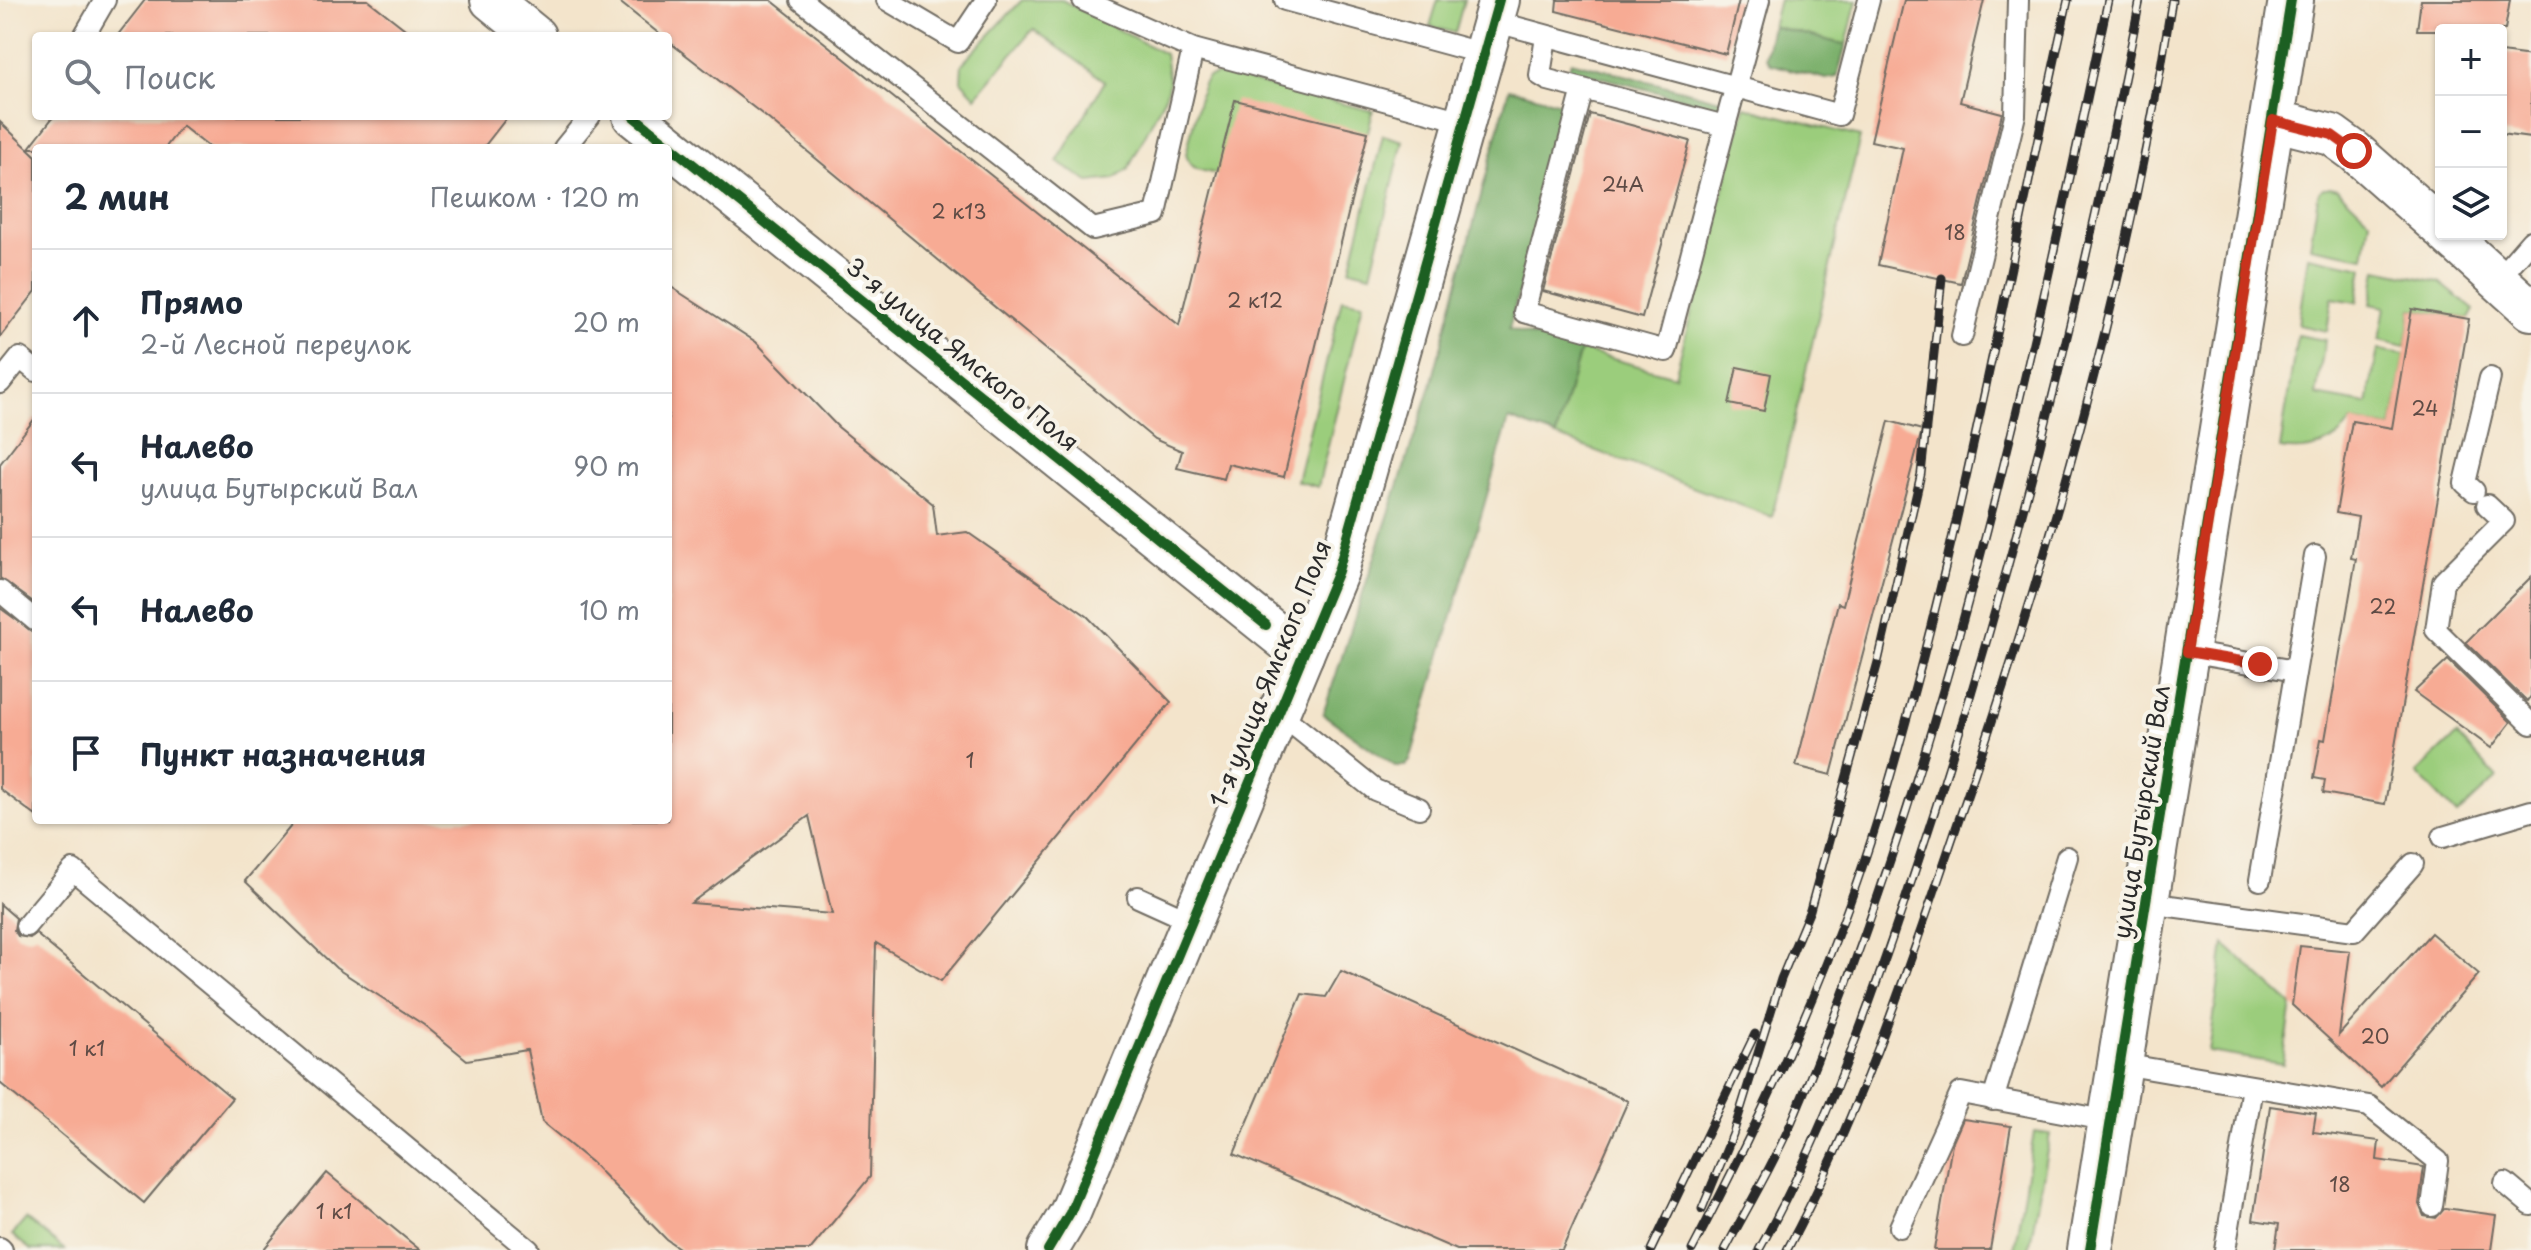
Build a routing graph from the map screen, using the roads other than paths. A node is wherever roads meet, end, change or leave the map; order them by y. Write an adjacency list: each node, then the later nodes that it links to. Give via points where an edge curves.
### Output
1 (105, 0): 13 (lane)
2 (491, 0): 14 (street)
3 (801, 0): 16 (lane, via 1093,229 1156,214)
4 (887, 0): 5 (lane, via 958,42)
5 (986, 0)
6 (1083, 0): 16 (lane)
7 (1759, 0): 17 (lane)
8 (1869, 0): 17 (lane, via 1839,115)
9 (2018, 0): 32 (lane, via 2015,115)
10 (2291, 0): 21 (street, улица Бутырский Вал)
11 (1298, 2): 12 (lane)
12 (1492, 25): 15 (lane); 22 (street, 1-я улица Ямского Поля)
13 (86, 32)
14 (530, 32)
15 (1546, 37): 17 (lane); 18 (lane, via 1540,75)
16 (1193, 49): 22 (lane)
17 (1735, 87): 23 (lane)
18 (1583, 89): 23 (lane); 23 (lane, via 1524,312 1666,351)
19 (587, 120): 24 (lane)
20 (638, 120): 25 (street, 3-я улица Ямского Поля)
21 (2273, 120): 27 (street, via 2332,135); 39 (street, улица Бутырский Вал)
22 (1466, 122): 40 (street, 1-я улица Ямского Поля, via 1338,571)
23 (1725, 126)
24 (567, 144)
25 (668, 144)
26 (672, 147): 40 (street, 3-я улица Ямского Поля)
27 (2435, 223)
28 (2454, 240): 30 (street)
29 (2531, 241): 30 (lane)
30 (2498, 279): 31 (street)
31 (2531, 310)
32 (1962, 336)
33 (32, 368): 35 (lane, via 20,358)
34 (2490, 378): 43 (lane, via 2465,483 2504,521 2443,582 2436,630)
35 (0, 383)
36 (2315, 556): 41 (lane)
37 (0, 591): 38 (lane)
38 (32, 618)
39 (2187, 652): 41 (lane); 51 (street, улица Бутырский Вал)
40 (1303, 655): 42 (street, 1-я улица Ямского Поля)
41 (2295, 671): 49 (lane)
42 (1280, 714): 44 (lane, via 1375,790); 52 (street, 1-я улица Ямского Поля)
43 (2531, 724)
44 (1419, 808)
45 (2531, 811): 46 (lane)
46 (2443, 837)
47 (2067, 857): 56 (lane)
48 (2413, 864): 51 (lane, via 2354,931)
49 (2260, 880)
50 (1138, 897): 52 (lane)
51 (2148, 903): 54 (street, улица Бутырский Вал)
52 (1191, 921): 63 (street, 1-я улица Ямского Поля, via 1070,1213)
53 (26, 926): 62 (lane, via 73,870)
54 (2122, 1064): 55 (lane); 57 (street, улица Бутырский Вал)
55 (2252, 1087): 60 (lane, via 2369,1106 2438,1161); 65 (lane)
56 (1993, 1100): 57 (lane); 61 (lane, via 1961,1093)
57 (2110, 1121): 64 (street, улица Бутырский Вал)
58 (2505, 1183): 59 (lane)
59 (2531, 1205)
60 (2432, 1206)
61 (1900, 1227)
62 (529, 1250)
63 (1048, 1250)
64 (2090, 1250)
65 (2225, 1250)

